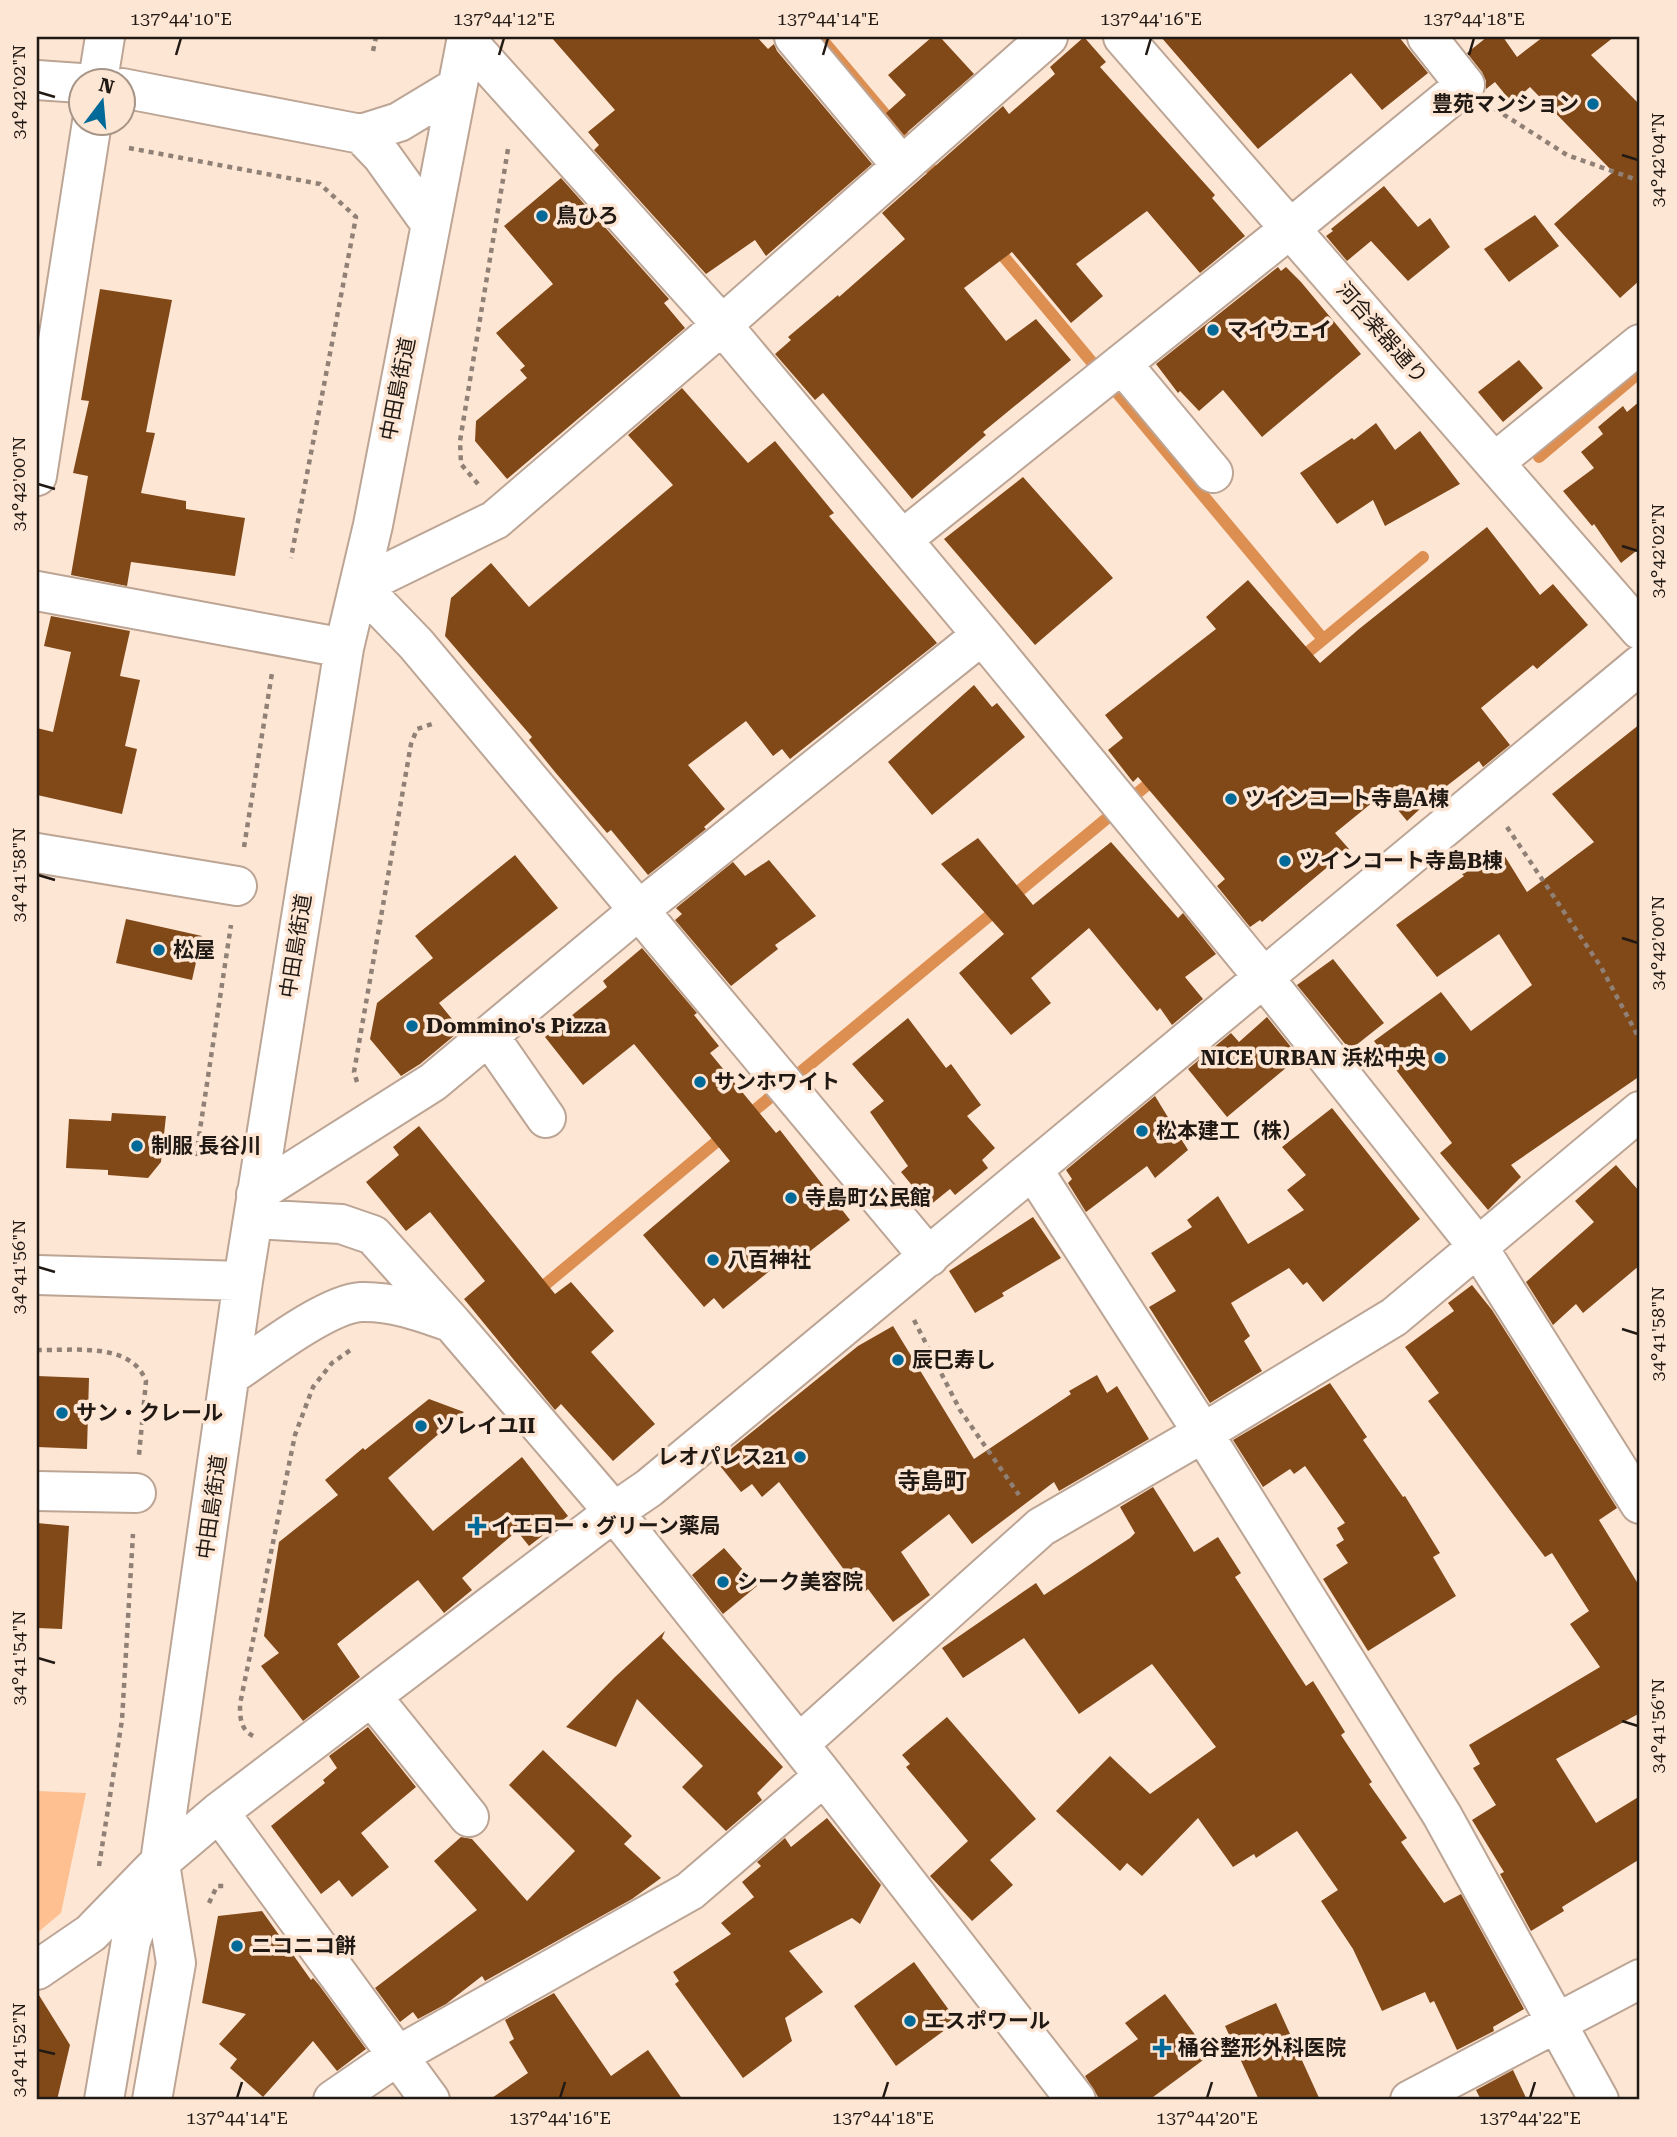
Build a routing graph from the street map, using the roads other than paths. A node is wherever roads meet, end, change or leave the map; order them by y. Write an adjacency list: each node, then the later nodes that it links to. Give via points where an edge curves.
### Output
1 (105, 37): 7 (street)
2 (794, 37): 14 (street)
3 (1048, 37): 14 (street)
4 (1123, 37): 16 (street, 河合楽器通り)
5 (1427, 37): 16 (street, via 1465,85)
6 (467, 39): 10 (street, 中田島街道); 17 (street)
7 (101, 66)
8 (37, 80): 9 (street)
9 (66, 82)
10 (457, 87): 12 (street, via 400,122); 15 (street, 中田島街道)
11 (136, 91): 12 (street)
12 (361, 134): 15 (street)
13 (90, 136): 22 (street)
14 (913, 157): 17 (street)
15 (430, 223): 24 (street, 中田島街道)
16 (1291, 228): 19 (street); 20 (street, 河合楽器通り)
17 (722, 325): 23 (street); 24 (street, via 495,520)
18 (1640, 344): 20 (street)
19 (1120, 365): 21 (street); 23 (street)
20 (1495, 462): 26 (street, 河合楽器通り)
21 (1213, 473)
22 (37, 476)
23 (903, 539): 27 (street)
24 (360, 586): 28 (street, 中田島街道); 32 (street, via 416,644)
25 (37, 591): 28 (street)
26 (1640, 630)
27 (982, 635): 32 (street); 33 (street)
28 (344, 648): 38 (street, 中田島街道)
29 (1640, 665): 33 (street)
30 (37, 853): 31 (street)
31 (237, 886)
32 (639, 910): 34 (street); 40 (street)
33 (1264, 978): 37 (street); 39 (street)
34 (489, 1037): 36 (street); 38 (street, via 433,1082)
35 (1640, 1111): 39 (street)
36 (546, 1118)
37 (1033, 1170): 40 (street); 45 (street)
38 (255, 1206): 42 (street, 中田島街道); 43 (street, via 373,1235)
39 (1478, 1247): 45 (street, via 1394,1317); 48 (street)
40 (929, 1257): 49 (street)
41 (37, 1275): 42 (street)
42 (243, 1281): 44 (street, 中田島街道)
43 (452, 1323): 44 (street, via 415,1309 359,1302 332,1311); 49 (street)
44 (230, 1376): 55 (street, 中田島街道)
45 (1202, 1433): 51 (street, via 1041,1527); 58 (street, via 1442,1815)
46 (37, 1491): 47 (street)
47 (136, 1493)
48 (1640, 1504)
49 (614, 1512): 50 (street); 51 (street)
50 (372, 1697): 53 (street); 54 (street)
51 (799, 1744): 52 (street)
52 (824, 1776): 59 (street, via 690,1891); 64 (street)
53 (219, 1812): 55 (street); 59 (street)
54 (469, 1817)
55 (160, 1862): 56 (street, via 91,1933); 60 (street, 中田島街道, via 131,1941); 61 (street, 中田島街道, via 176,1963)
56 (37, 1970)
57 (1640, 1979): 58 (street)
58 (1558, 2024): 65 (street); 66 (street)
59 (397, 2056): 62 (street); 63 (street)
60 (104, 2100)
61 (152, 2100)
62 (333, 2100)
63 (430, 2100)
64 (1076, 2100)
65 (1409, 2100)
66 (1599, 2100)

